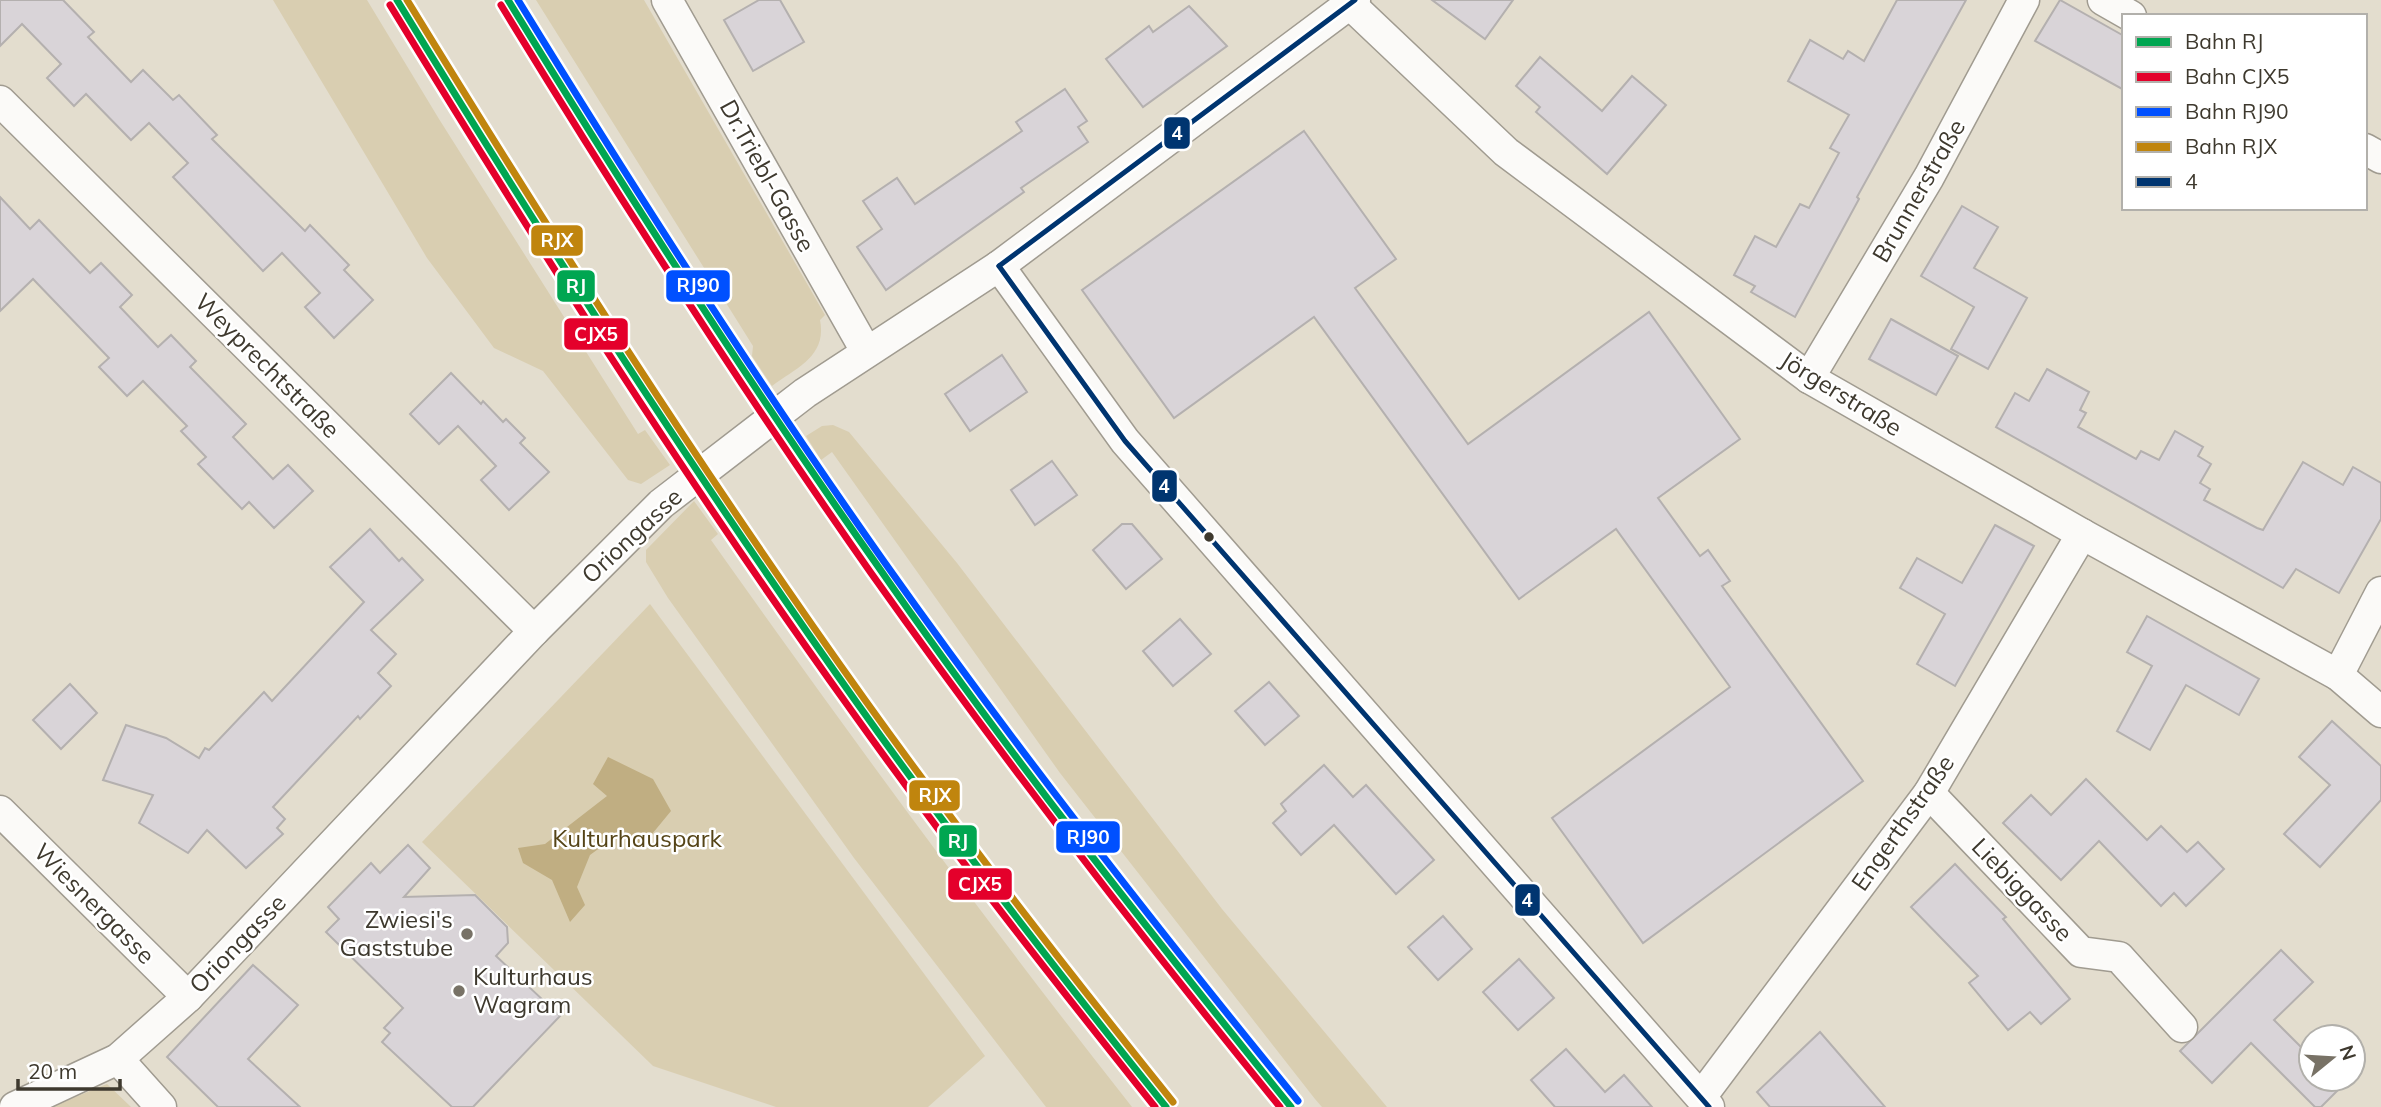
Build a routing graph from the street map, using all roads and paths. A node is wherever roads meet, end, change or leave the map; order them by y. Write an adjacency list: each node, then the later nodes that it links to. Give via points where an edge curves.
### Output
1 (2025, 0): 9 (street, Brunnerstraße, via 1929,177)
2 (2103, 0): 5 (street)
3 (673, 2): 8 (street, Dr.Triebl-Gasse)
4 (1353, 2): 7 (street, Oriongasse); 9 (street, Jörgerstraße, via 1506,152)
5 (2128, 14)
6 (0, 101): 12 (street, Weyprechtstraße)
7 (999, 266): 8 (street, Oriongasse); 20 (street, via 1125,441)
8 (866, 351): 12 (street, Oriongasse, via 661,504)
9 (1809, 378): 10 (street, Jörgerstraße)
10 (2082, 534): 13 (street, Jörgerstraße); 15 (street, Engerthstraße)
11 (2381, 592): 13 (street)
12 (534, 631): 17 (street, Oriongasse)
13 (2338, 675): 14 (street, Jörgerstraße)
14 (2381, 712)
15 (1929, 793): 18 (street, Liebiggasse, via 2081,952 2119,957); 20 (street, Engerthstraße)
16 (0, 811): 17 (street, Wiesnergasse)
17 (188, 997): 19 (street, Oriongasse)
18 (2182, 1027)
19 (118, 1059): 21 (street, Oriongasse); 22 (street)
20 (1705, 1102)
21 (15, 1107)
22 (160, 1107)

